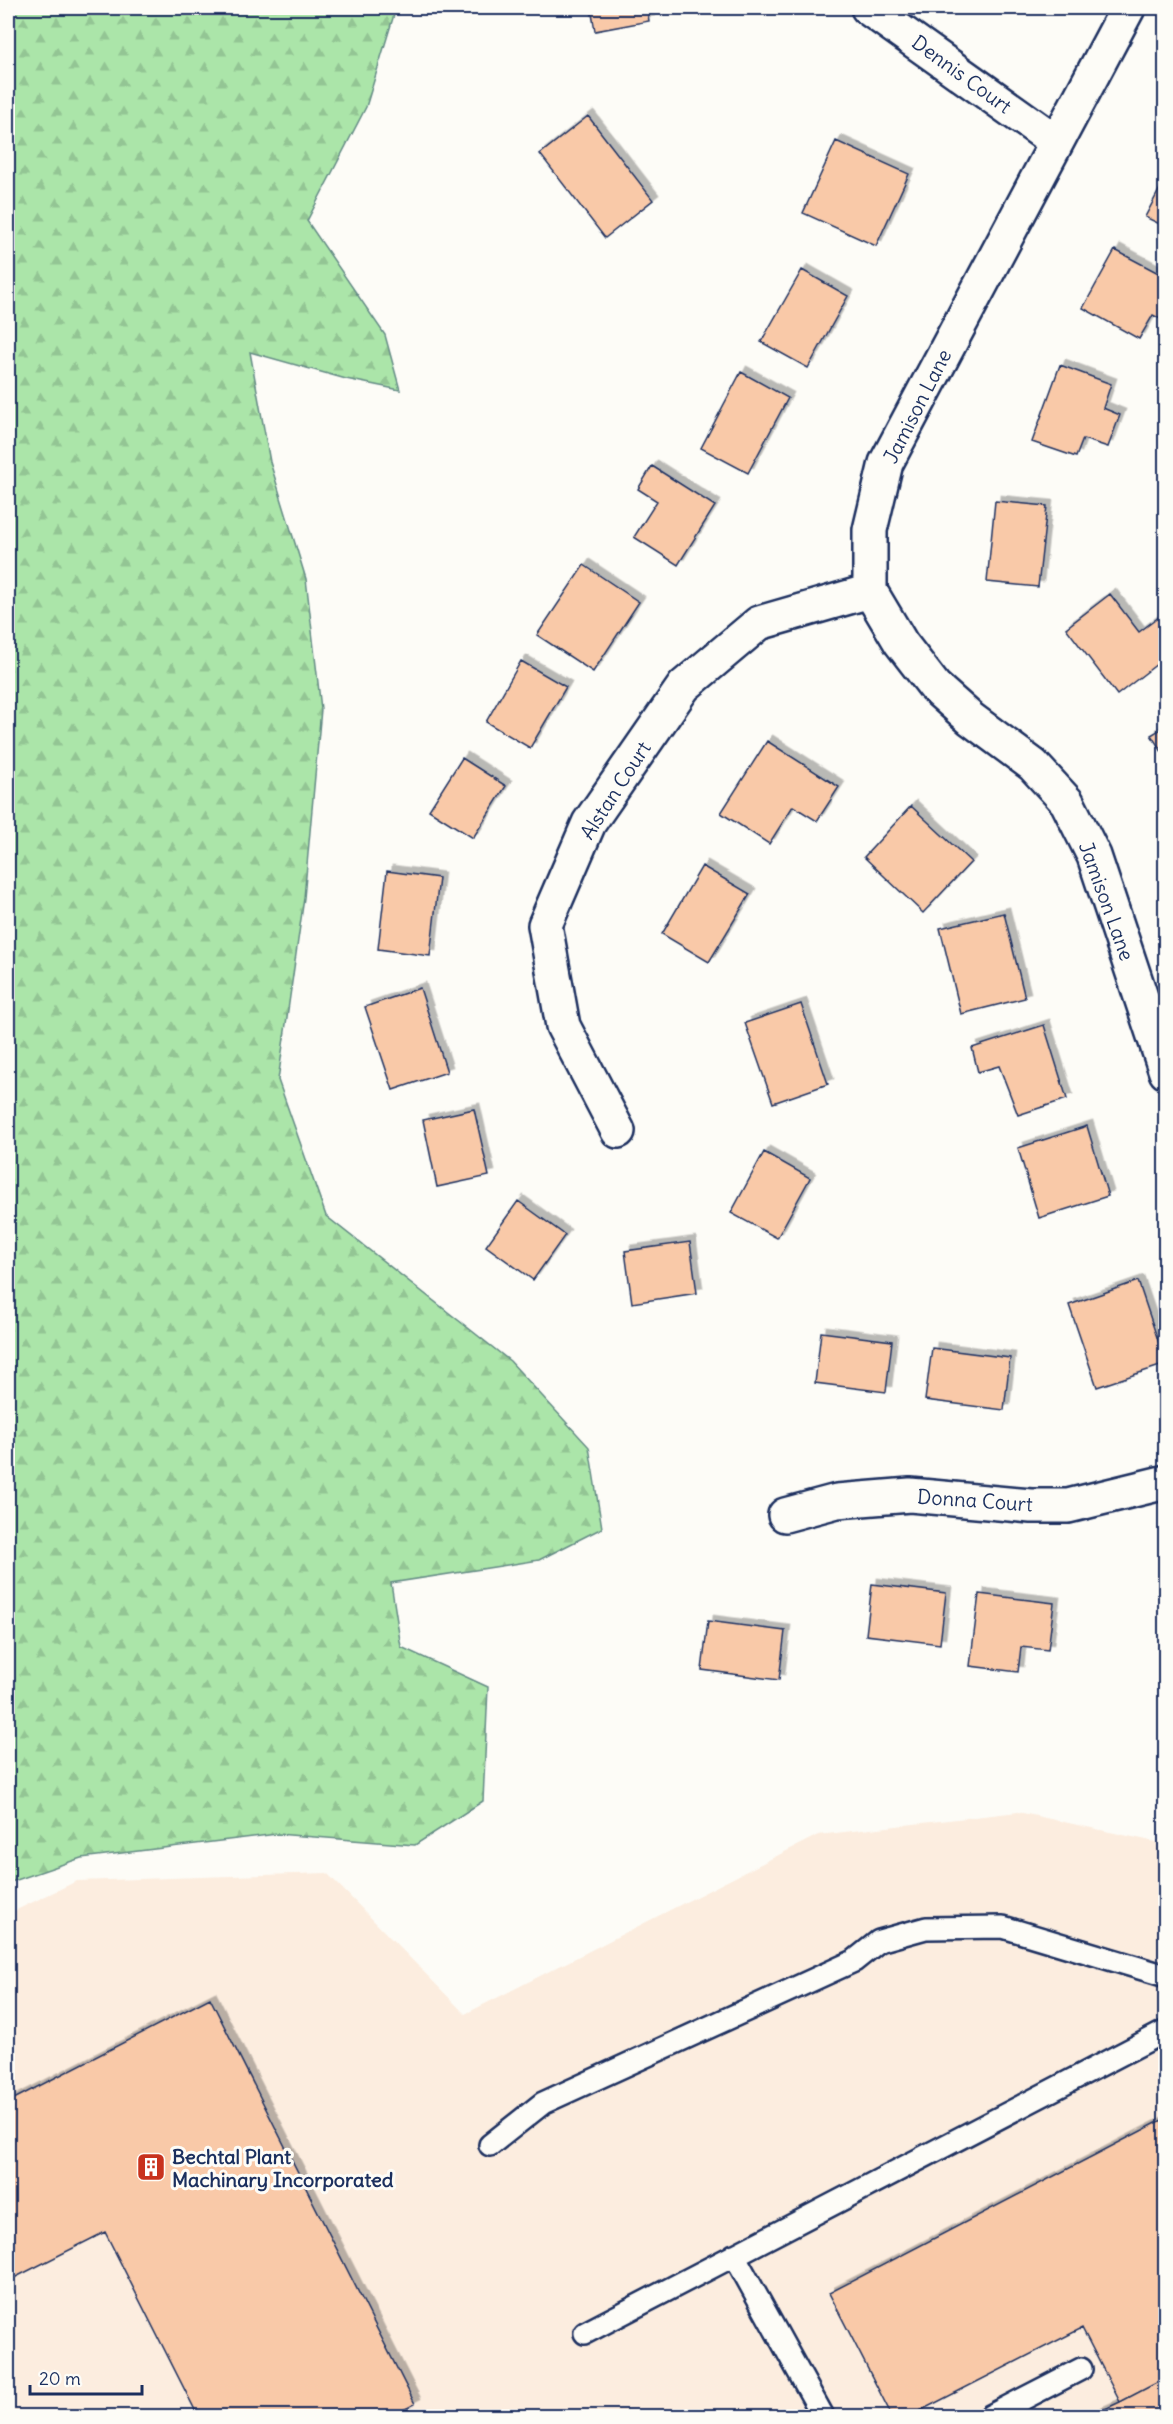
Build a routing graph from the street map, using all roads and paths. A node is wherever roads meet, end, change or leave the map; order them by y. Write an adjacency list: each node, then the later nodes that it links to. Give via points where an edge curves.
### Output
1 (868, 8): 3 (street, Dennis Court)
2 (1128, 8): 3 (street, Jamison Lane)
3 (1055, 141): 4 (street, Jamison Lane, via 886,463 870,530)
4 (870, 591): 5 (street, Jamison Lane, via 901,643 935,687 970,719 1033,765 1067,802 1094,856); 6 (street, Alstan Court, via 759,623 684,686 589,824 545,925 562,1026)
5 (1166, 1072)
6 (618, 1131)
7 (1166, 1482): 8 (street, Donna Court, via 1068,1506 900,1495 837,1501)
8 (784, 1515)
9 (1166, 1976): 11 (lane, via 1003,1927 926,1928 879,1941 854,1961 543,2103)
10 (1166, 2031): 12 (lane)
11 (490, 2145)
12 (734, 2255): 13 (lane); 15 (lane)
13 (585, 2333)
14 (1081, 2369): 16 (lane)
15 (823, 2416)
16 (990, 2416)

